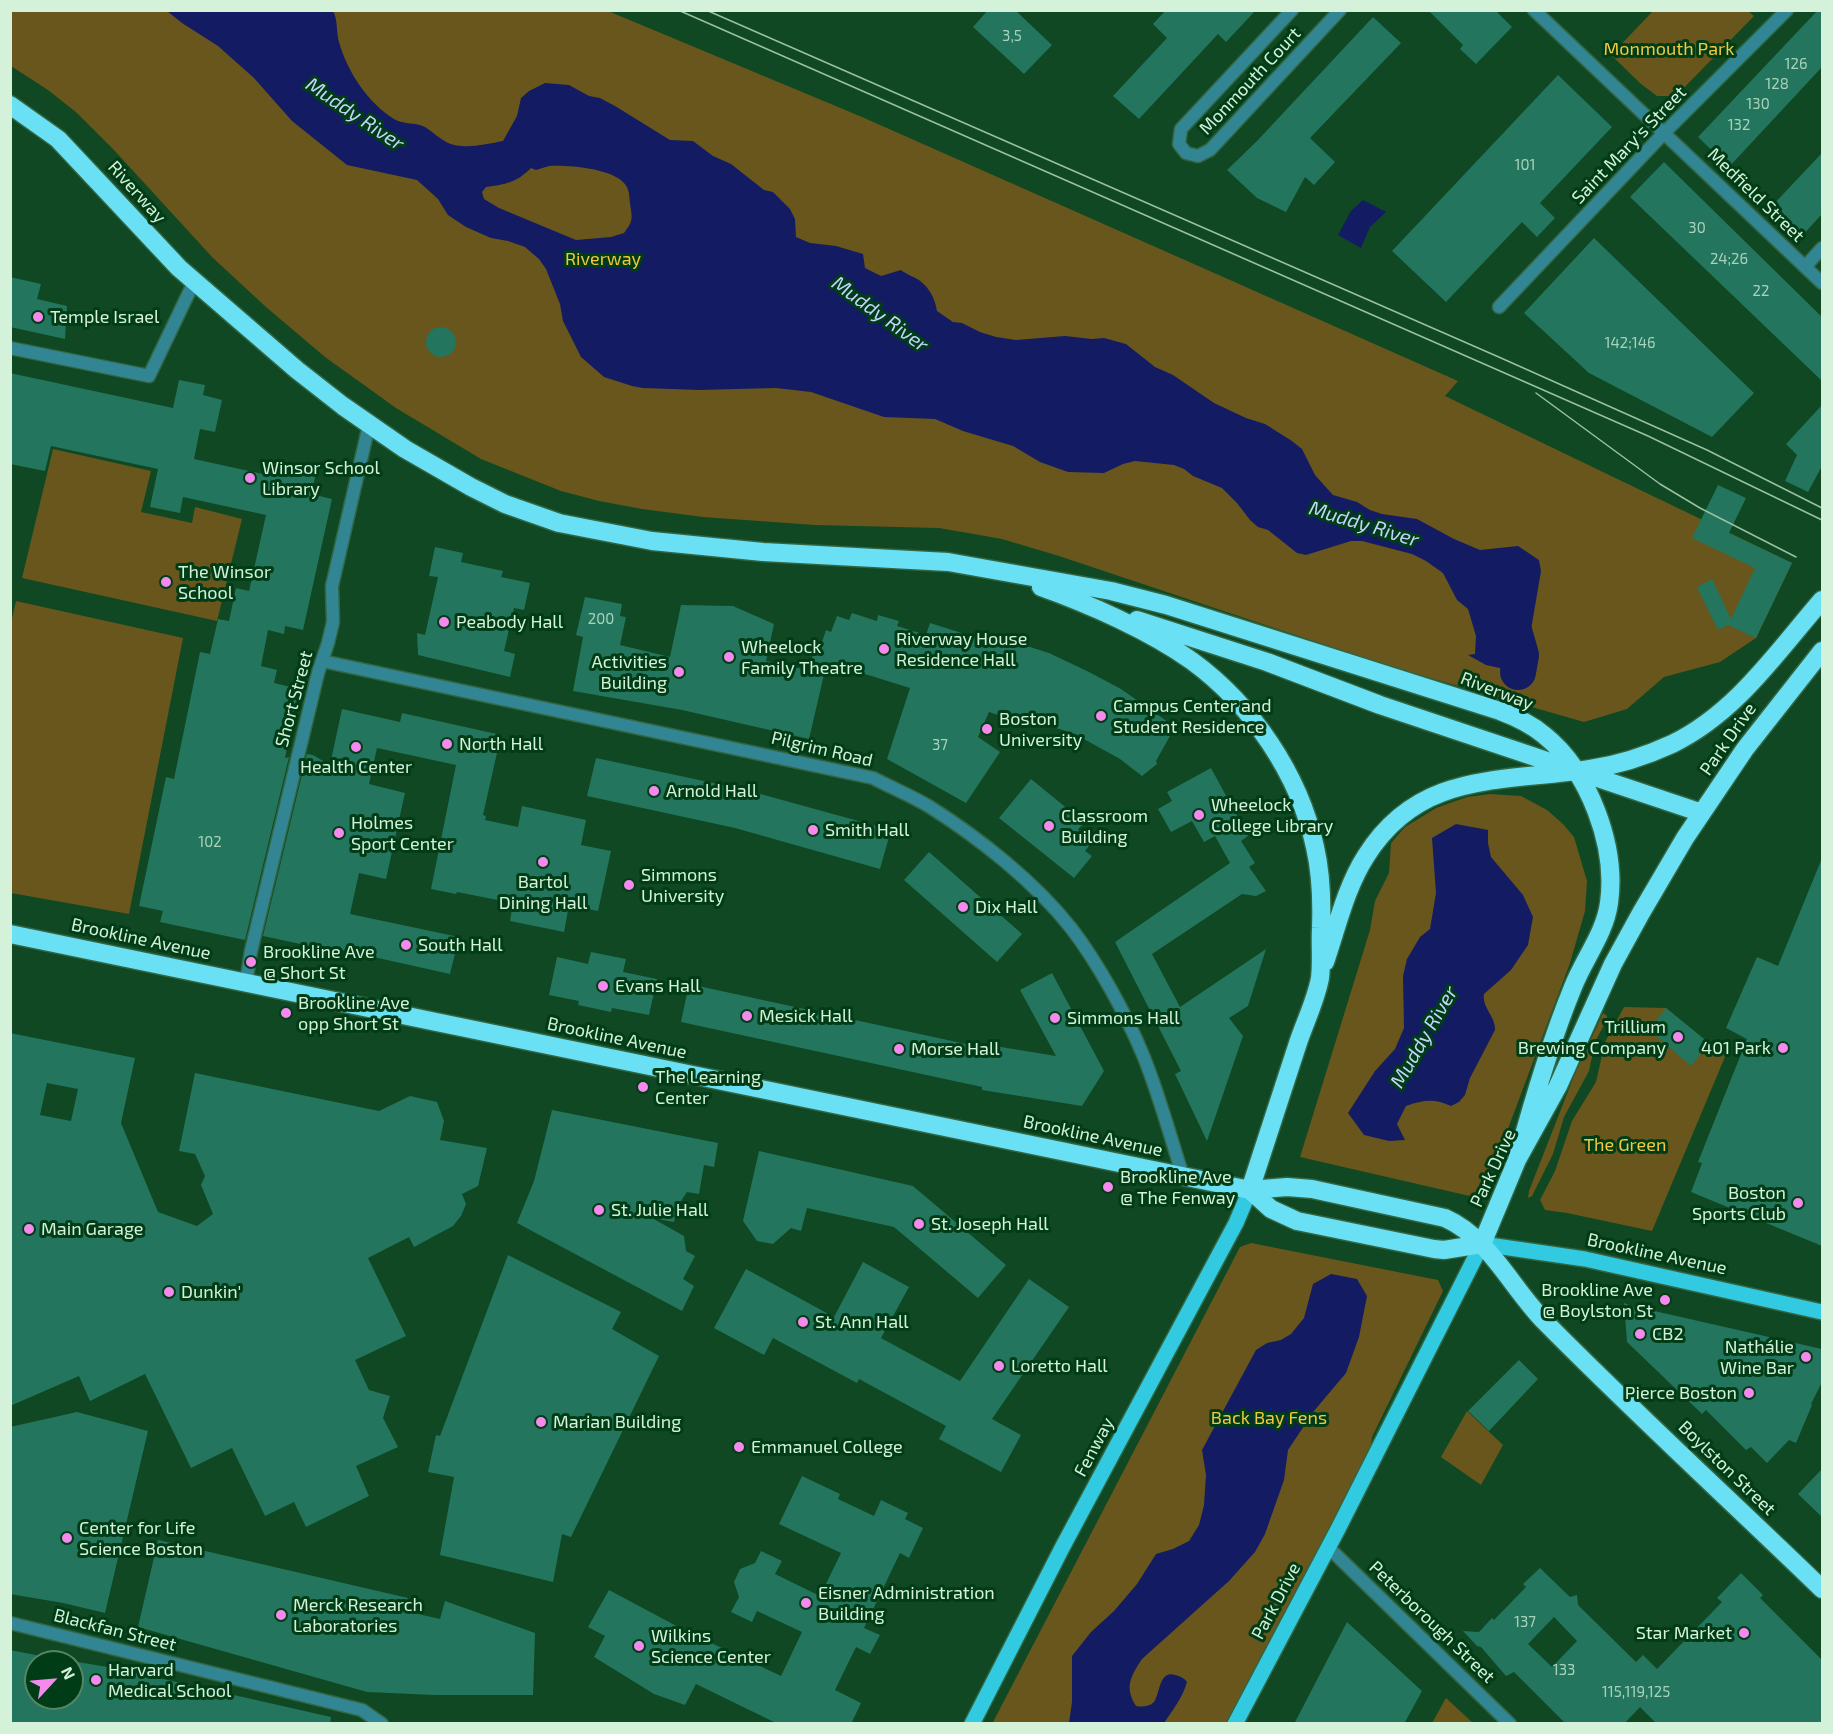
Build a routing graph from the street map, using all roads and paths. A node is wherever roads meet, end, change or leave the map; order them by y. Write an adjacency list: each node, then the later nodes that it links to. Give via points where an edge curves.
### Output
1 (1292, 10): 2 (street, Monmouth Court, via 1181,129 1179,144 1185,153 1198,156 1210,150)
2 (1340, 10)
3 (1534, 10): 6 (street, Medfield Street)
4 (1787, 10): 6 (street, Saint Mary's Street)
5 (10, 105): 9 (highway, Riverway, via 58,140)
6 (1664, 133): 8 (street, Medfield Street); 11 (street, Saint Mary's Street)
7 (1822, 248): 8 (street)
8 (1805, 267): 10 (street, Medfield Street)
9 (194, 282): 12 (street, via 149,376); 13 (highway, Riverway)
10 (1822, 284)
11 (1499, 307)
12 (10, 348)
13 (369, 424): 14 (highway, Riverway, via 484,495 581,528 711,548 925,560); 18 (street, Short Street, via 332,586 333,621)
14 (988, 569): 16 (highway, Riverway); 19 (highway, Riverway, via 1166,604 1500,711 1542,733)
15 (1822, 600): 19 (highway, Park Drive, via 1752,682 1714,718 1657,750)
16 (1081, 603): 19 (highway, via 1267,662); 22 (highway, Riverway, via 1159,641 1192,662 1232,696 1270,743 1295,788 1315,845 1321,895)
17 (1822, 651): 20 (highway, Park Drive, via 1754,737)
18 (322, 661): 23 (street, Short Street); 25 (street, Pilgrim Road, via 873,778 929,807 1012,869 1071,928 1087,951 1143,1055)
19 (1575, 771): 20 (highway); 22 (highway, Park Drive, via 1455,787 1424,800 1400,817 1362,863); 24 (highway, Riverway, via 1606,842 1609,905 1572,988 1540,1076)
20 (1702, 813): 24 (highway, Park Drive, via 1618,955 1558,1086)
21 (10, 934): 23 (highway, Brookline Avenue)
22 (1320, 979): 26 (highway, Riverway)
23 (246, 982): 25 (highway, Brookline Avenue)
24 (1517, 1160): 27 (highway, Park Drive)
25 (1184, 1176): 26 (highway, Brookline Avenue)
26 (1250, 1190): 27 (highway, Brookline Avenue, via 1312,1190 1445,1218); 27 (highway, Brookline Avenue, via 1271,1209 1297,1221 1434,1249); 33 (main road, Fenway)
27 (1482, 1244): 28 (main road, Brookline Avenue, via 1592,1260); 29 (main road, Park Drive); 30 (highway, Boylston Street, via 1545,1322)
28 (1822, 1312)
29 (1328, 1547): 34 (main road, Park Drive); 35 (street, Peterborough Street)
30 (1822, 1589)
31 (10, 1623): 32 (street, Blackfan Street, via 356,1708)
32 (382, 1724)
33 (972, 1724)
34 (1235, 1724)
35 (1510, 1724)

